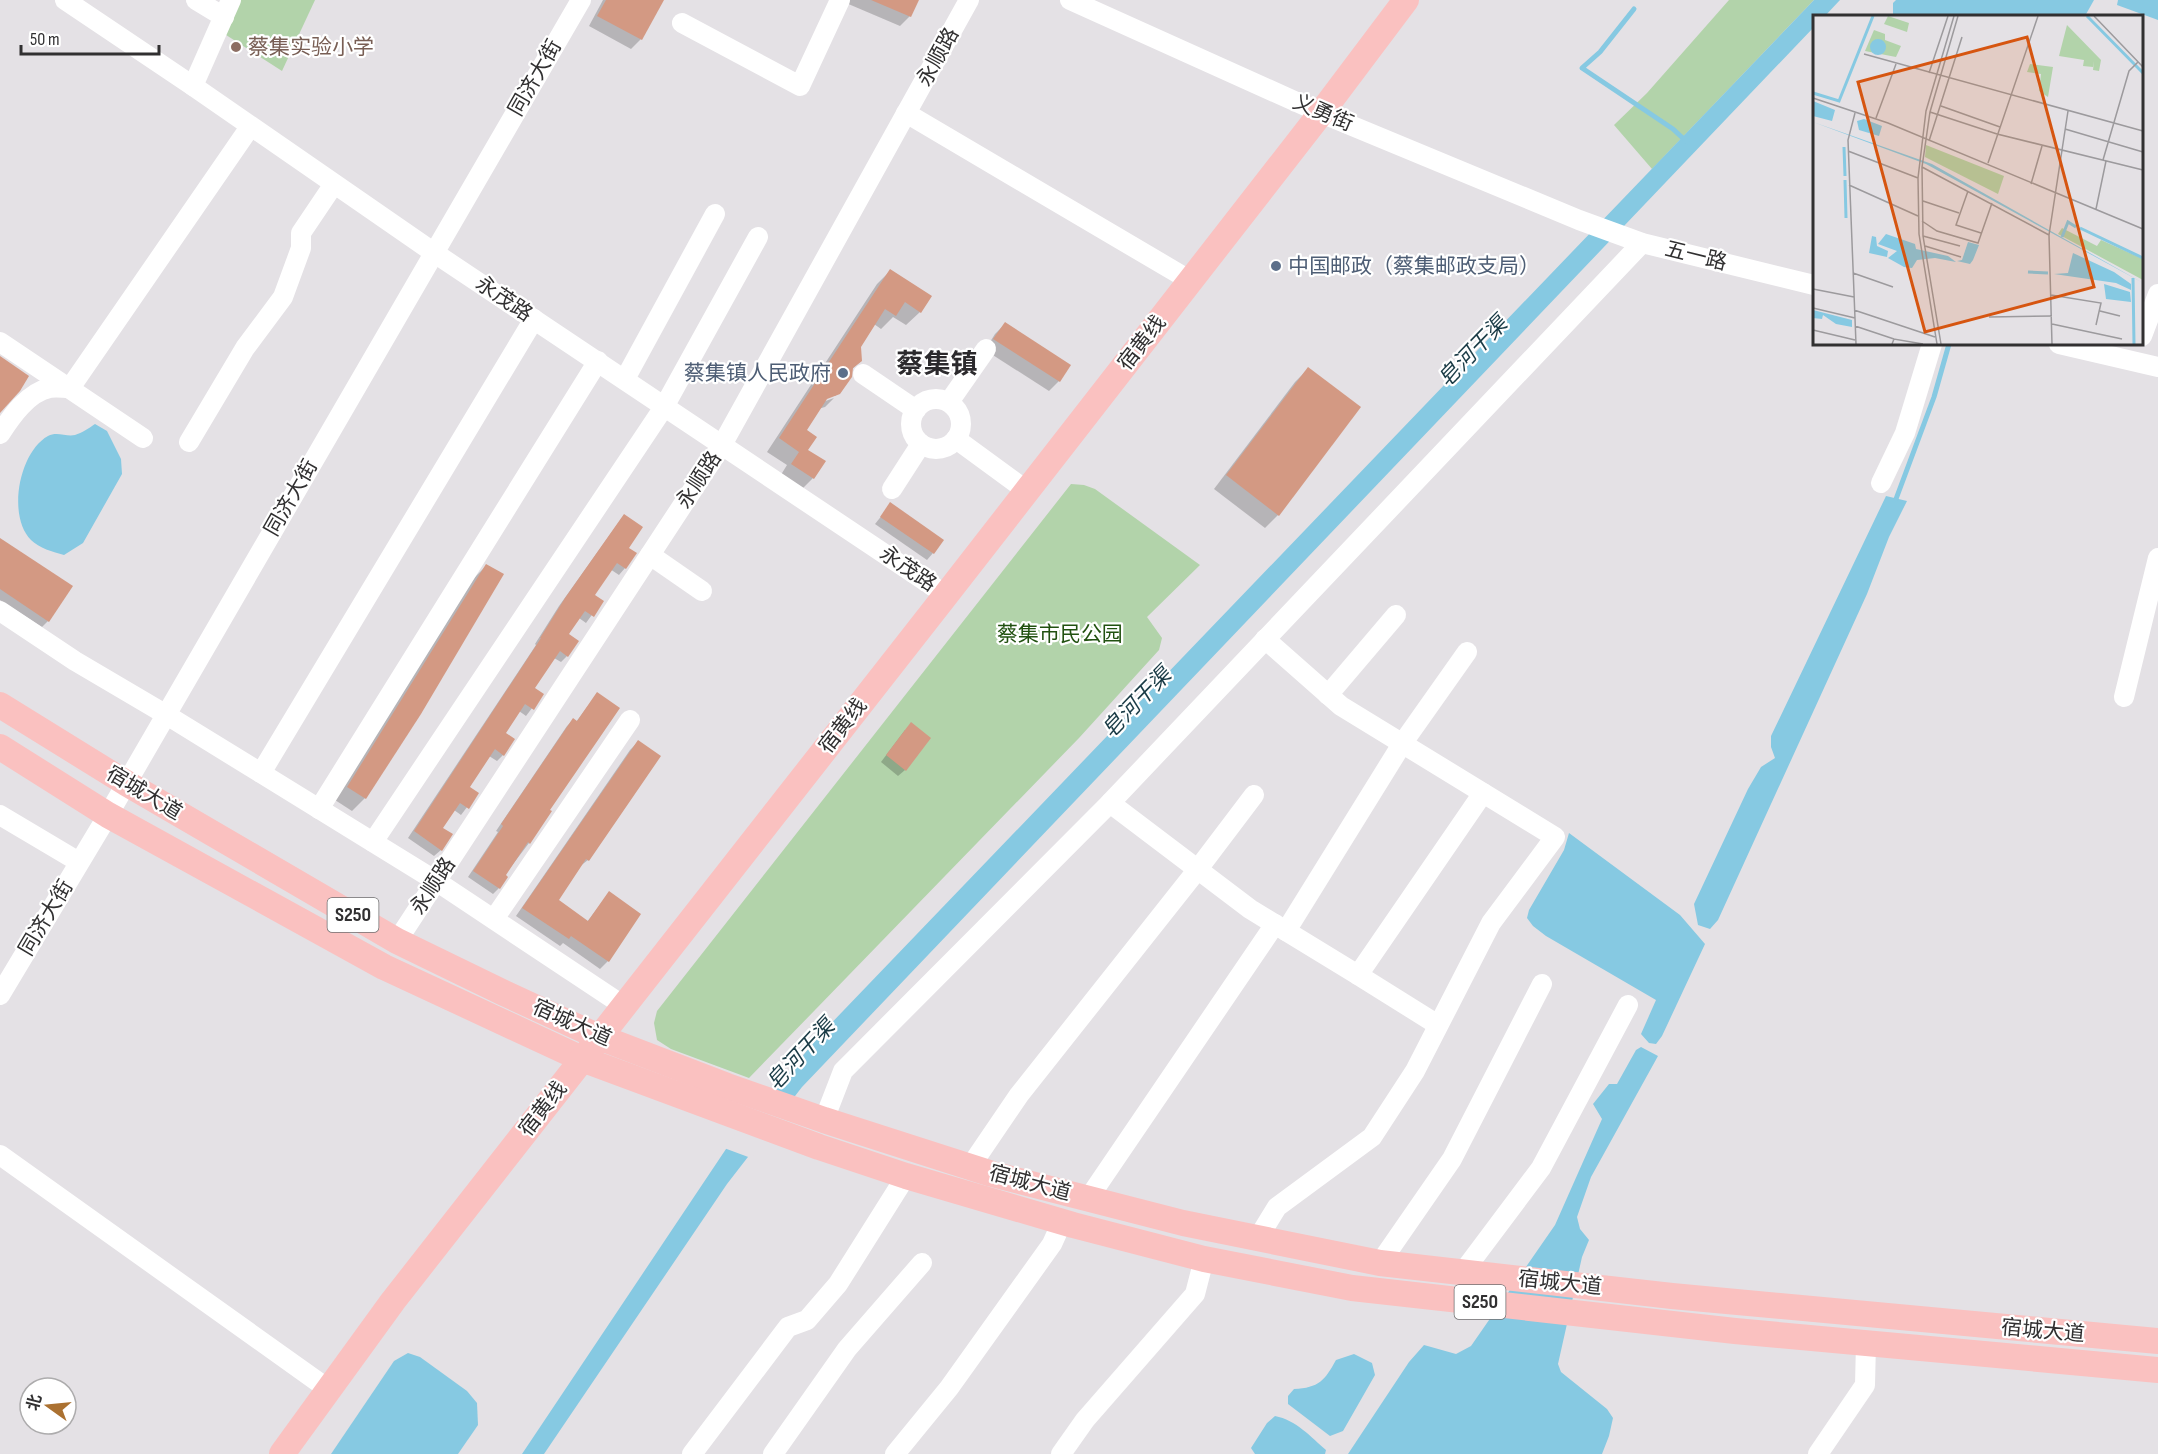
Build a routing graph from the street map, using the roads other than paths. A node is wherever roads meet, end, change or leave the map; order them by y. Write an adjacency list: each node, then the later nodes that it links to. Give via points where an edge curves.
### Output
1 (65, 0): 10 (street, 永茂路)
2 (196, 0): 8 (street)
3 (581, 0): 19 (street, 同济大街)
4 (840, 0): 9 (street, via 800,86)
5 (969, 0): 11 (street, 永顺路)
6 (1070, 0): 12 (street, 义勇街)
7 (1406, 0): 12 (main road, 宿黄线)
8 (227, 8): 10 (street)
9 (682, 23)
10 (193, 86): 13 (street, 永茂路)
11 (906, 113): 20 (street); 43 (street, 永顺路)
12 (1321, 113): 16 (street, 义勇街); 20 (main road, 宿黄线)
13 (250, 127): 14 (street, 永茂路); 34 (street)
14 (334, 184): 19 (street, 永茂路); 41 (street, via 301,233 301,248 283,297 245,348)
15 (715, 214): 33 (street)
16 (1579, 220): 18 (street, 五一路)
17 (758, 237): 36 (street)
18 (1642, 243): 21 (street, 五一路); 53 (street)
19 (433, 252): 23 (street, 永茂路); 58 (street, 同济大街)
20 (1191, 281): 46 (main road, 宿黄线)
21 (1813, 285)
22 (2158, 294): 24 (street)
23 (534, 319): 30 (street, 永茂路); 62 (street)
24 (2143, 333)
25 (0, 342): 34 (street)
26 (1932, 345): 44 (street, via 1905,433)
27 (2068, 345): 29 (street)
28 (986, 349): 35 (street)
29 (2135, 352): 31 (street)
30 (598, 362): 33 (street, 永茂路); 67 (street)
31 (2158, 367)
32 (863, 374): 37 (street)
33 (625, 379): 36 (street, 永茂路)
34 (70, 388): 38 (street, via 48,388 33,396); 39 (street)
35 (949, 402): 37 (street, via 934,399); 40 (street, via 960,417)
36 (664, 407): 43 (street, 永茂路); 70 (street)
37 (916, 410): 42 (street, via 912,430)
38 (0, 434)
39 (143, 438)
40 (956, 439): 42 (street, via 943,448); 46 (street)
41 (189, 442)
42 (921, 444): 45 (street)
43 (722, 445): 47 (street, 永顺路); 50 (street, 永茂路)
44 (1881, 483)
45 (892, 489)
46 (1027, 491): 50 (main road, 宿黄线)
47 (650, 555): 49 (street); 73 (street, 永顺路)
48 (2158, 558): 56 (street)
49 (702, 591)
50 (946, 595): 81 (main road, 宿黄线)
51 (0, 611): 58 (street)
52 (1396, 615): 55 (street)
53 (1265, 639): 55 (street); 66 (street)
54 (1467, 652): 60 (street)
55 (1328, 695): 60 (street)
56 (2124, 697)
57 (0, 705): 63 (main road, 宿城大道 / S250)
58 (165, 714): 62 (street); 63 (street, 同济大街)
59 (630, 720): 74 (street)
60 (1402, 744): 64 (street); 75 (street)
61 (0, 747): 69 (main road, 宿城大道 / S250)
62 (261, 773): 67 (street)
63 (126, 783): 69 (street, 同济大街); 76 (main road, 宿城大道 / S250)
64 (1483, 793): 77 (street); 82 (street, via 1555,837 1491,923)
65 (1254, 795): 72 (street)
66 (1110, 803): 72 (street); 85 (street, via 843,1071)
67 (319, 809): 70 (street)
68 (0, 815): 71 (street)
69 (108, 815): 71 (street, 同济大街); 84 (main road, 宿城大道 / S250, via 384,967)
70 (373, 842): 73 (street)
71 (80, 862): 79 (street, 同济大街)
72 (1198, 869): 75 (street); 87 (street, via 1019,1095)
73 (436, 881): 74 (street); 76 (street, 永顺路)
74 (494, 919): 81 (street)
75 (1280, 928): 77 (street); 89 (street)
76 (397, 941): 83 (main road, 宿城大道 / S250)
77 (1358, 975): 82 (street)
78 (1542, 984): 94 (street, via 1452,1159)
79 (0, 995)
80 (1628, 1005): 95 (street, via 1541,1168)
81 (624, 1006): 83 (main road, 宿黄线)
82 (1438, 1025): 91 (street, via 1415,1071 1372,1137 1277,1207)
83 (599, 1037): 84 (main road, 宿黄线); 85 (main road, 宿城大道 / S250)
84 (582, 1059): 88 (main road, 宿城大道 / S250); 99 (main road, 宿黄线)
85 (824, 1120): 87 (main road, 宿城大道 / S250)
86 (0, 1155): 99 (street)
87 (970, 1167): 89 (main road, 宿城大道 / S250)
88 (906, 1176): 90 (main road, 宿城大道 / S250); 101 (street, via 838,1284 807,1320 788,1327)
89 (1088, 1199): 91 (main road, 宿城大道 / S250)
90 (1062, 1222): 92 (main road, 宿城大道 / S250); 103 (street, via 1052,1244 949,1388)
91 (1258, 1238): 94 (main road, 宿城大道 / S250)
92 (1204, 1259): 97 (main road, 宿城大道 / S250, via 1352,1288); 104 (street, via 1195,1294 1085,1420)
93 (922, 1263): 102 (street, via 847,1349)
94 (1380, 1263): 95 (main road, 宿城大道 / S250)
95 (1463, 1272): 96 (main road, 宿城大道 / S250, via 1672,1296)
96 (2158, 1341)
97 (1866, 1343): 98 (main road, 宿城大道 / S250); 105 (street, via 1865,1385)
98 (2158, 1370)
99 (328, 1389): 100 (main road, 宿黄线)
100 (282, 1454)
101 (692, 1454)
102 (773, 1454)
103 (895, 1454)
104 (1061, 1454)
105 (1818, 1454)

